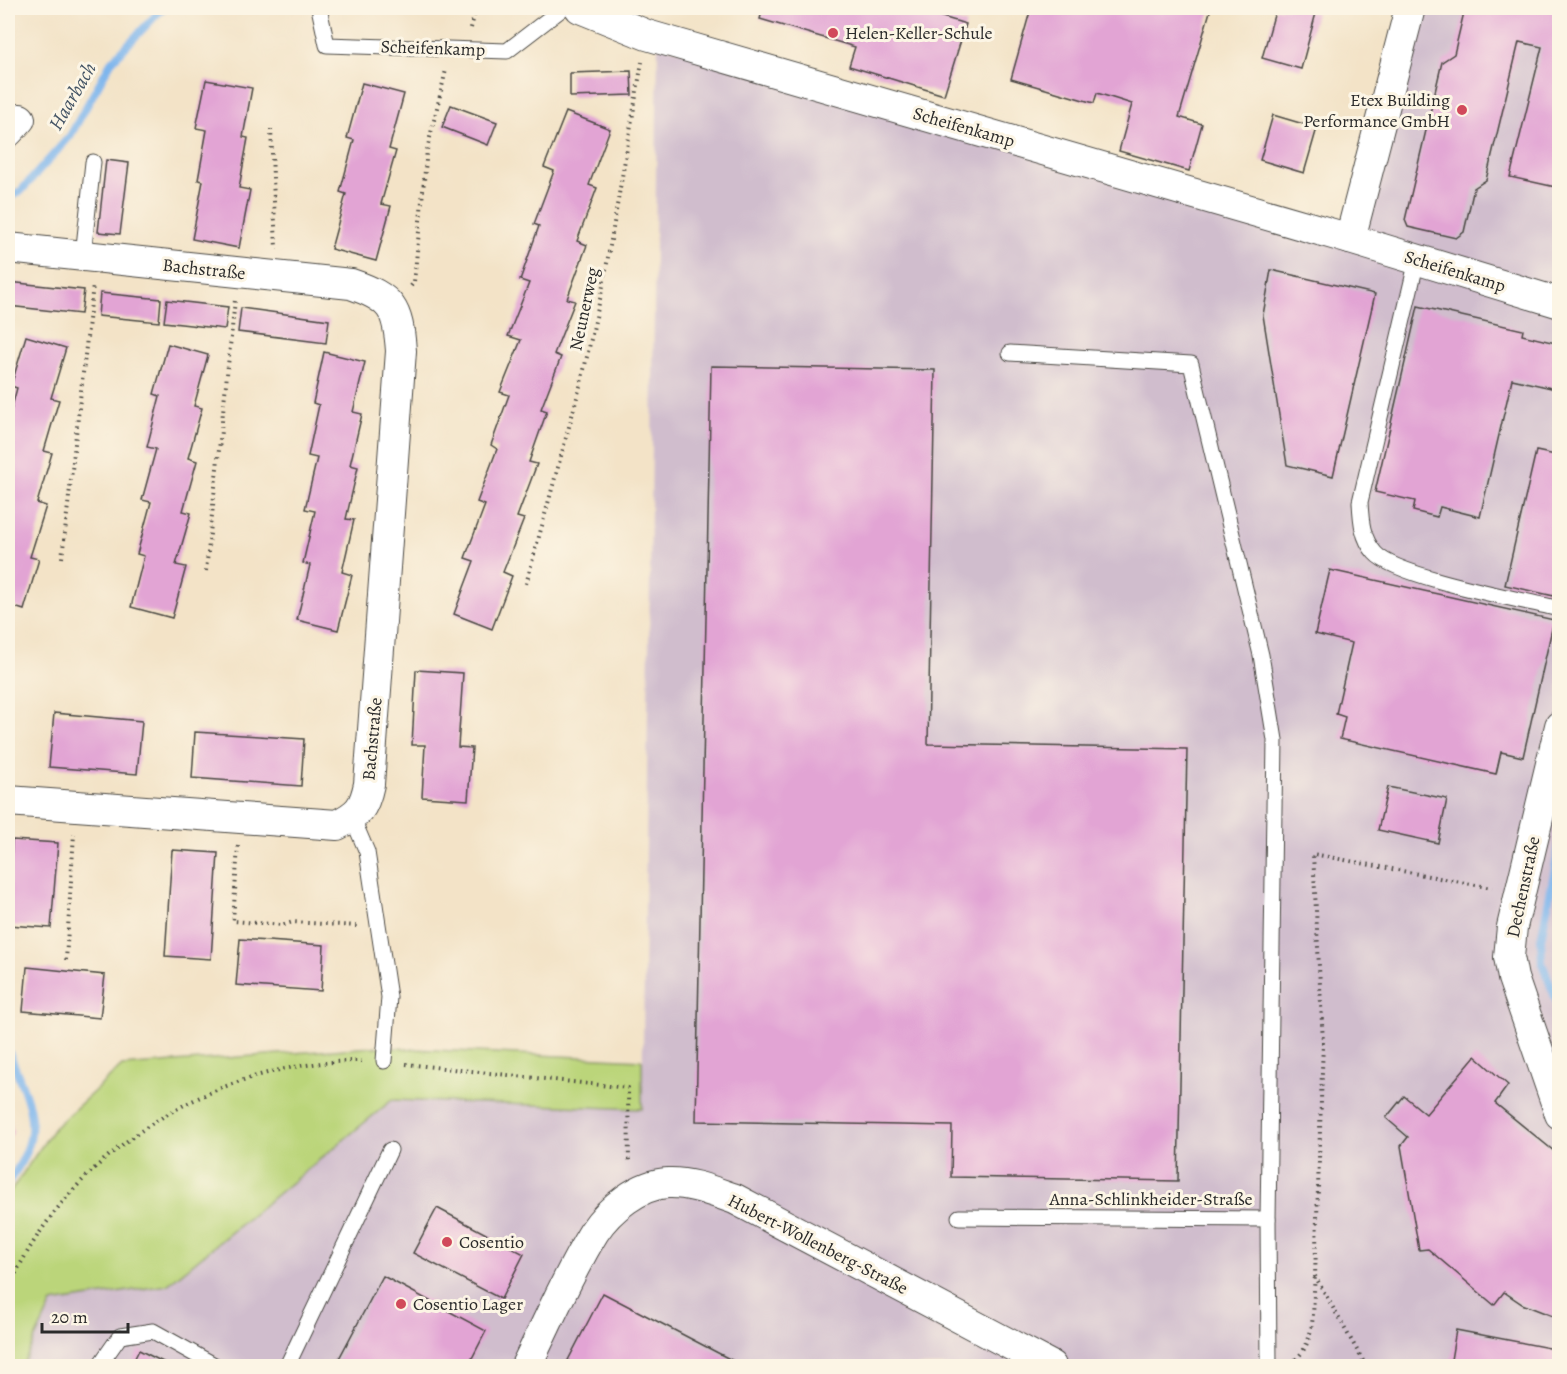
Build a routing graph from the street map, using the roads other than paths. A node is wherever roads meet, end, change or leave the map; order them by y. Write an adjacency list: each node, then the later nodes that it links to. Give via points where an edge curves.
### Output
1 (319, 8): 2 (lane, Scheifenkamp, via 327,45 507,51)
2 (563, 8)
3 (580, 8): 6 (street, Scheifenkamp, via 647,35)
4 (1410, 8): 6 (street)
5 (93, 162): 8 (lane)
6 (1350, 239): 9 (street, Scheifenkamp)
7 (8, 248): 8 (street, Bachstraße)
8 (89, 257): 15 (street, Bachstraße, via 351,284 378,293 394,309 400,351 369,784 365,804)
9 (1417, 260): 10 (street, Scheifenkamp); 12 (lane, via 1360,502 1366,540 1376,555 1407,572)
10 (1560, 303)
11 (1010, 353): 20 (lane, via 1191,364 1261,655 1275,740)
12 (1560, 609)
13 (1560, 726): 17 (street, Dechenstraße, via 1519,893 1509,957)
14 (8, 801): 15 (street, via 337,825)
15 (352, 817): 16 (lane, via 367,852 389,997)
16 (384, 1061)
17 (1560, 1114)
18 (390, 1150): 24 (lane)
19 (960, 1217): 20 (lane, Anna-Schlinkheider-Straße)
20 (1268, 1219): 21 (lane, Anna-Schlinkheider-Straße)
21 (1269, 1365)
22 (99, 1366): 23 (lane, via 120,1336 153,1331)
23 (216, 1366)
24 (287, 1366)
25 (526, 1366): 26 (street, Hubert-Wollenberg-Straße, via 595,1230 636,1192 667,1182 696,1186 735,1199)
26 (1051, 1366)

